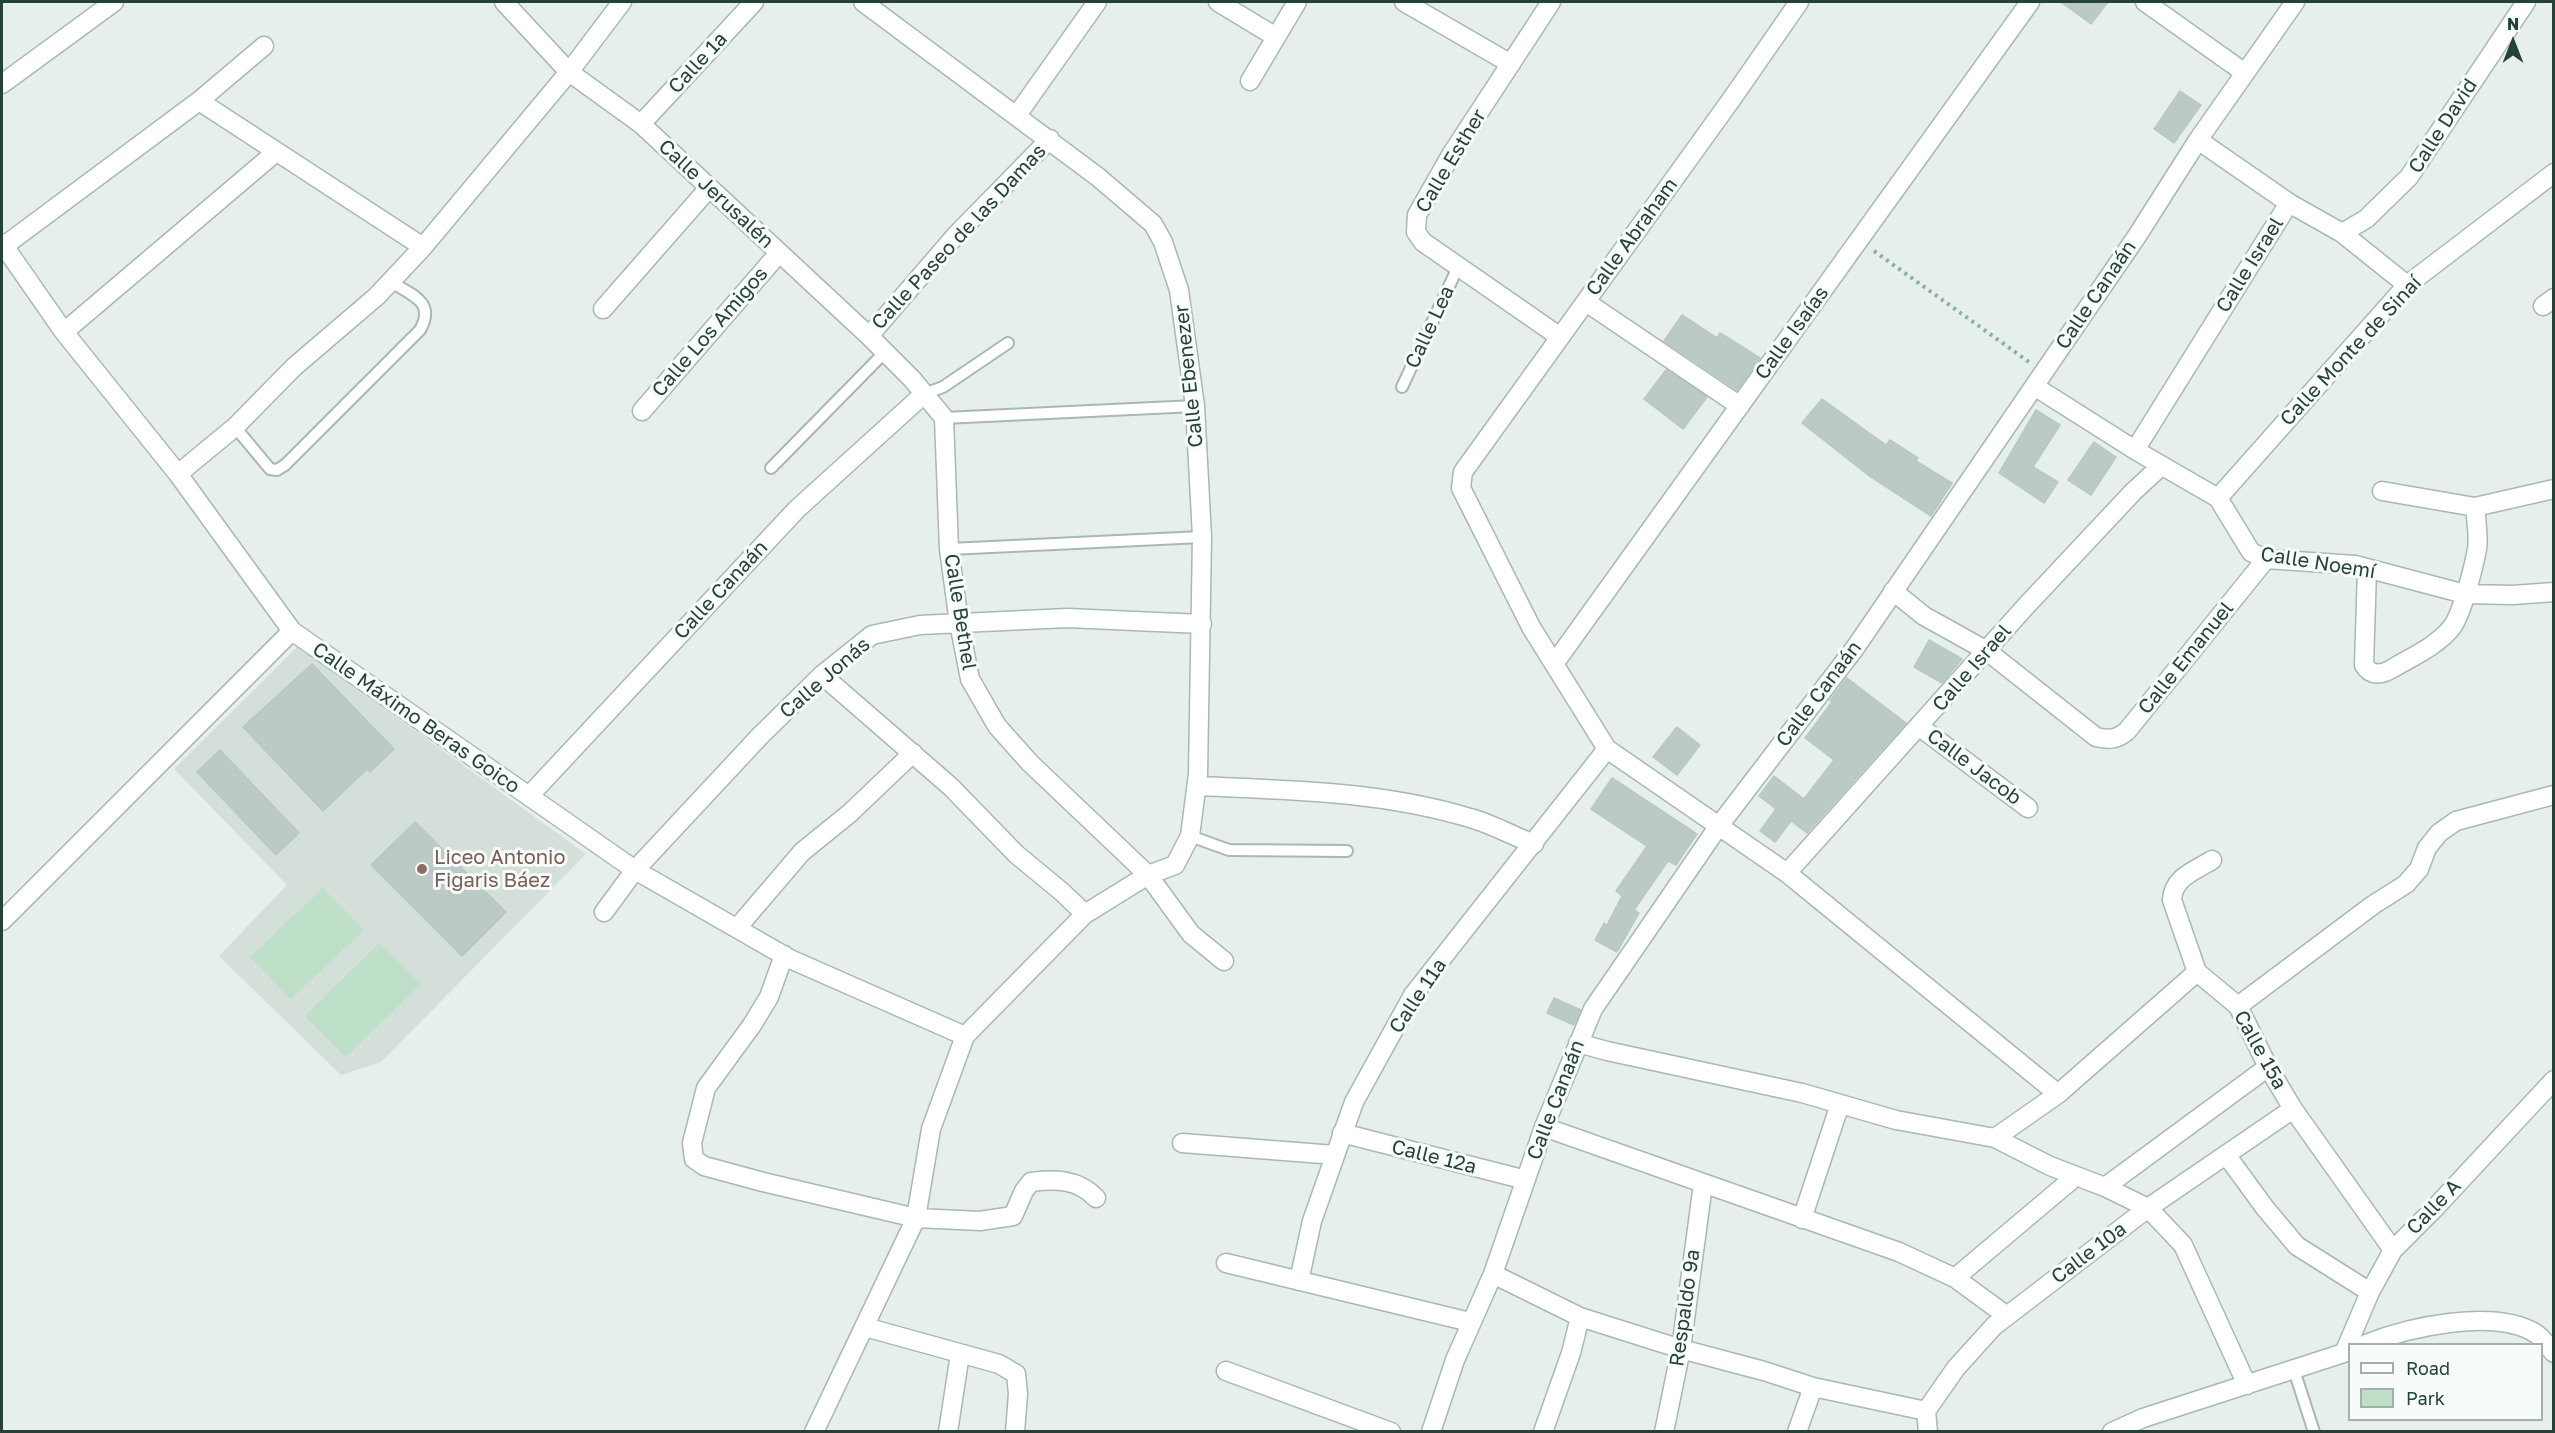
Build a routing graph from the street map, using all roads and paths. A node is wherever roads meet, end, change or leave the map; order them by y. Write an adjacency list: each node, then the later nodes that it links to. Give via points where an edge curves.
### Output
1 (114, 2): 22 (street)
2 (504, 2): 19 (street, Calle Jerusalén)
3 (622, 2): 19 (street)
4 (754, 2): 25 (street, Calle 1a)
5 (863, 2): 24 (street, Calle Ebenezer)
6 (1097, 2): 24 (street)
7 (1218, 2): 16 (street)
8 (1297, 2): 16 (street)
9 (1404, 2): 18 (street)
10 (1551, 2): 18 (street, Calle Esther)
11 (1799, 2): 40 (street, Calle Abraham)
12 (2030, 2): 33 (street, Calle Isaías)
13 (2145, 2): 20 (street)
14 (2295, 2): 20 (street, Calle Canaán)
15 (2526, 2): 32 (street, Calle David, via 2409,177 2366,219)
16 (1276, 37): 21 (street)
17 (264, 46): 23 (street)
18 (1511, 64): 37 (street, Calle Esther, via 1417,215 1416,232 1423,242)
19 (569, 72): 25 (street, Calle Jerusalén); 35 (street)
20 (2245, 73): 27 (street, Calle Canaán)
21 (1250, 81)
22 (2, 84)
23 (199, 101): 28 (street); 34 (street)
24 (1017, 116): 26 (street, Calle Ebenezer)
25 (641, 124): 30 (street, Calle Jerusalén)
26 (1050, 139): 43 (street, Calle Paseo de las Damas, via 956,235); 50 (street, Calle Ebenezer, via 1153,224 1163,242 1179,290)
27 (2198, 140): 31 (street); 47 (street, Calle Canaán)
28 (276, 152): 35 (street); 42 (street)
29 (2553, 173): 39 (street, Calle Monte de Sinaí)
30 (709, 188): 36 (street, Calle Jerusalén); 41 (street)
31 (2289, 203): 32 (street); 55 (street, Calle Israel)
32 (2342, 232): 39 (street)
33 (1859, 240): 47 (path); 51 (street, Calle Isaías)
34 (3, 244): 42 (street, Calle Máximo Beras Goico)
35 (423, 247): 38 (street)
36 (779, 253): 43 (street, Calle Jerusalén); 52 (street, Calle Los Amigos)
37 (1458, 267): 44 (street, Calle Esther); 48 (lane, Calle Lea)
38 (391, 282): 54 (street, via 294,367); 54 (lane, via 419,299 426,310 420,330 285,465 270,469)
39 (2407, 285): 61 (street, Calle Monte de Sinaí)
40 (1586, 302): 44 (street, Calle Abraham); 51 (street)
41 (603, 309)
42 (64, 332): 58 (street, Calle Máximo Beras Goico)
43 (869, 336): 46 (street, Calle Jerusalén)
44 (1560, 337): 74 (street, Calle Abraham, via 1463,472 1461,488 1531,627)
45 (1008, 343): 49 (lane, via 943,387)
46 (885, 352): 49 (street, Calle Jerusalén); 57 (lane)
47 (2039, 379): 55 (street, Calle Noemí); 67 (street, Calle Canaán)
48 (1401, 387)
49 (924, 394): 53 (street); 81 (street, Calle Canaán, via 797,509)
50 (1195, 406): 53 (lane); 63 (street, Calle Ebenezer)
51 (1740, 406): 74 (street, Calle Isaías)
52 (642, 411)
53 (944, 418): 64 (street, Calle Bethel)
54 (235, 427): 58 (street)
55 (2135, 450): 56 (street, Calle Noemí)
56 (2162, 466): 61 (street, Calle Noemí); 73 (street, Calle Israel, via 2133,492)
57 (771, 468)
58 (178, 474): 72 (street, Calle Máximo Beras Goico)
59 (2553, 489): 62 (street)
60 (2382, 491): 62 (street)
61 (2218, 498): 65 (street, Calle Noemí, via 2251,552)
62 (2475, 507): 69 (street, via 2477,547)
63 (1202, 537): 64 (lane); 71 (street, Calle Ebenezer)
64 (949, 549): 70 (street, Calle Bethel)
65 (2266, 559): 66 (street, Calle Noemí); 73 (street, Calle Emanuel, via 2119,738 2096,737)
66 (2367, 569): 69 (street, Calle Noemí); 69 (street, via 2364,665 2374,673 2385,673 2452,627)
67 (1893, 591): 73 (street, via 1923,616); 83 (street, Calle Canaán, via 1855,648)
68 (2553, 592): 69 (street, Calle Noemí)
69 (2465, 594)
70 (959, 623): 71 (street, Calle Jonás, via 1067,618); 75 (street, Calle Jonás, via 920,625 872,635); 90 (street, Calle Bethel, via 970,679 998,726 1030,763)
71 (1202, 624): 79 (street, Calle Ebenezer)
72 (292, 631): 81 (street, Calle Máximo Beras Goico); 93 (street)
73 (1987, 651): 76 (street, Calle Israel)
74 (1554, 664): 77 (street)
75 (822, 675): 78 (street); 88 (street, Calle Jonás)
76 (1920, 727): 82 (street, Calle Jacob); 89 (street, Calle Israel)
77 (1607, 749): 83 (street); 85 (street, Calle 11a)
78 (913, 753): 92 (street, via 1016,854); 94 (street, via 802,852)
79 (1197, 786): 84 (street, Calle Ebenezer); 85 (street, via 1391,799 1472,818)
80 (2553, 795): 98 (street, via 2456,821 2427,848 2420,869 2406,884)
81 (529, 796): 88 (street, Calle Máximo Beras Goico)
82 (2028, 808)
83 (1718, 827): 89 (street); 100 (street, Calle Canaán, via 1593,1009)
84 (1190, 836): 86 (lane, via 1229,850); 90 (street, Calle Ebenezer, via 1175,865)
85 (1533, 844): 107 (street, Calle 11a, via 1413,995 1354,1102)
86 (1347, 851)
87 (2212, 860): 97 (street, via 2179,880 2172,889 2172,900)
88 (635, 870): 91 (street, Calle Jonás); 94 (street, Calle Máximo Beras Goico)
89 (1786, 873): 103 (street)
90 (1148, 875): 92 (street, Calle Ebenezer); 96 (street, Calle Bethel, via 1191,934)
91 (604, 912)
92 (1085, 914): 99 (street, Calle Ebenezer)
93 (2, 921)
94 (737, 928): 95 (street, Calle Máximo Beras Goico)
95 (784, 955): 99 (street, Calle Máximo Beras Goico); 118 (street, via 769,997 706,1088 692,1143 694,1159 704,1166)
96 (1224, 962)
97 (2197, 972): 98 (street, Calle 15a); 103 (street)
98 (2238, 1006): 101 (street, Calle 15a)
99 (965, 1036): 118 (street, via 931,1129)
100 (1578, 1043): 104 (street); 106 (street, Calle Canaán)
101 (2268, 1067): 105 (street, Calle 15a); 115 (street)
102 (2553, 1080): 120 (street, Calle A)
103 (2058, 1094): 108 (street)
104 (1840, 1104): 108 (street); 119 (street)
105 (2293, 1109): 111 (street, Calle 10a); 120 (street, Calle 15a)
106 (1544, 1127): 113 (street, Calle Canaán); 114 (street)
107 (1342, 1133): 110 (street, Calle 11a); 113 (street, Calle 12a)
108 (1995, 1138): 112 (street)
109 (1182, 1143): 110 (street)
110 (1335, 1155): 124 (street, Calle 11a, via 1312,1221)
111 (2227, 1156): 117 (street, Calle 10a); 125 (street, via 2298,1246)
112 (2076, 1176): 115 (street); 123 (street)
113 (1526, 1180): 122 (street, Calle Canaán)
114 (1703, 1184): 119 (street); 132 (street, Respaldo 9a)
115 (2105, 1188): 117 (street)
116 (1096, 1198): 118 (street, via 1075,1182 1031,1182 1013,1216 980,1221)
117 (2148, 1208): 126 (street, Calle 10a); 138 (street, via 2182,1245)
118 (916, 1218): 129 (street)
119 (1802, 1219): 123 (street, via 1899,1252)
120 (2393, 1250): 125 (street, Calle A)
121 (1226, 1263): 124 (street)
122 (1493, 1274): 127 (street); 128 (street, Calle Canaán)
123 (1955, 1278): 126 (street)
124 (1299, 1281): 128 (street)
125 (2370, 1292): 130 (street, Calle A)
126 (2007, 1316): 140 (street, Calle 10a, via 1956,1368)
127 (1580, 1317): 132 (street); 146 (street)
128 (1470, 1322): 145 (street, Calle Canaán)
129 (865, 1327): 135 (street); 141 (street)
130 (2350, 1343)
131 (2369, 1343): 133 (street, via 2393,1334 2469,1321 2508,1321 2537,1334)
132 (1681, 1349): 139 (street); 147 (street, Respaldo 9a)
133 (2553, 1351)
134 (2347, 1352): 136 (street)
135 (960, 1354): 142 (street); 143 (street, via 999,1364 1016,1374)
136 (2294, 1370): 138 (street); 151 (lane)
137 (1226, 1371): 144 (street)
138 (2247, 1385): 150 (street)
139 (1813, 1387): 140 (street); 148 (street)
140 (1926, 1411): 149 (street)
141 (814, 1431)
142 (948, 1431)
143 (1015, 1431)
144 (1391, 1431)
145 (1431, 1431)
146 (1543, 1431)
147 (1664, 1431)
148 (1797, 1431)
149 (1928, 1431)
150 (2112, 1431)
151 (2314, 1431)

